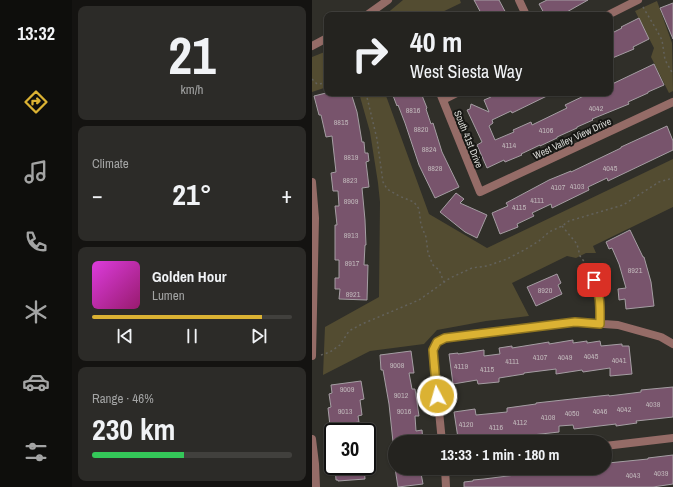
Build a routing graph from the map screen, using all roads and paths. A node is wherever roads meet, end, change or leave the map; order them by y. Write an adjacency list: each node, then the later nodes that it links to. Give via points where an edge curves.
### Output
1 (388, 0): 4 (street)
2 (519, 0): 5 (street)
3 (637, 0): 6 (street); 9 (path, via 662,40 665,60)
4 (371, 12)
5 (525, 12)
6 (613, 12)
7 (324, 40): 8 (street)
8 (312, 46)
9 (673, 74)
10 (312, 79): 11 (path, via 317,84)
11 (324, 83)
12 (367, 96): 21 (path, via 377,139 383,182 387,189 414,202 419,209 428,253)
13 (441, 97): 17 (street, South 41st Drive)
14 (673, 102): 17 (street, West Valley View Drive)
15 (673, 178): 18 (path, via 659,182 623,205 569,221)
16 (312, 182): 20 (street, via 315,218)
17 (480, 192)
18 (562, 226): 19 (path, via 577,244 580,256); 21 (path, via 507,259 472,268)
19 (591, 271): 22 (street, via 599,292)
20 (313, 278): 24 (street)
21 (444, 282): 24 (path, via 419,300 349,331 340,344 330,352)
22 (600, 324): 23 (street, via 618,325 661,337); 25 (street, via 575,322 445,338 437,342 433,350)
23 (673, 344)
24 (315, 356)
25 (441, 435)
26 (673, 438): 28 (street)
27 (312, 439): 30 (street)
28 (612, 445)
29 (445, 475): 31 (street)
30 (316, 487)
31 (446, 487)

